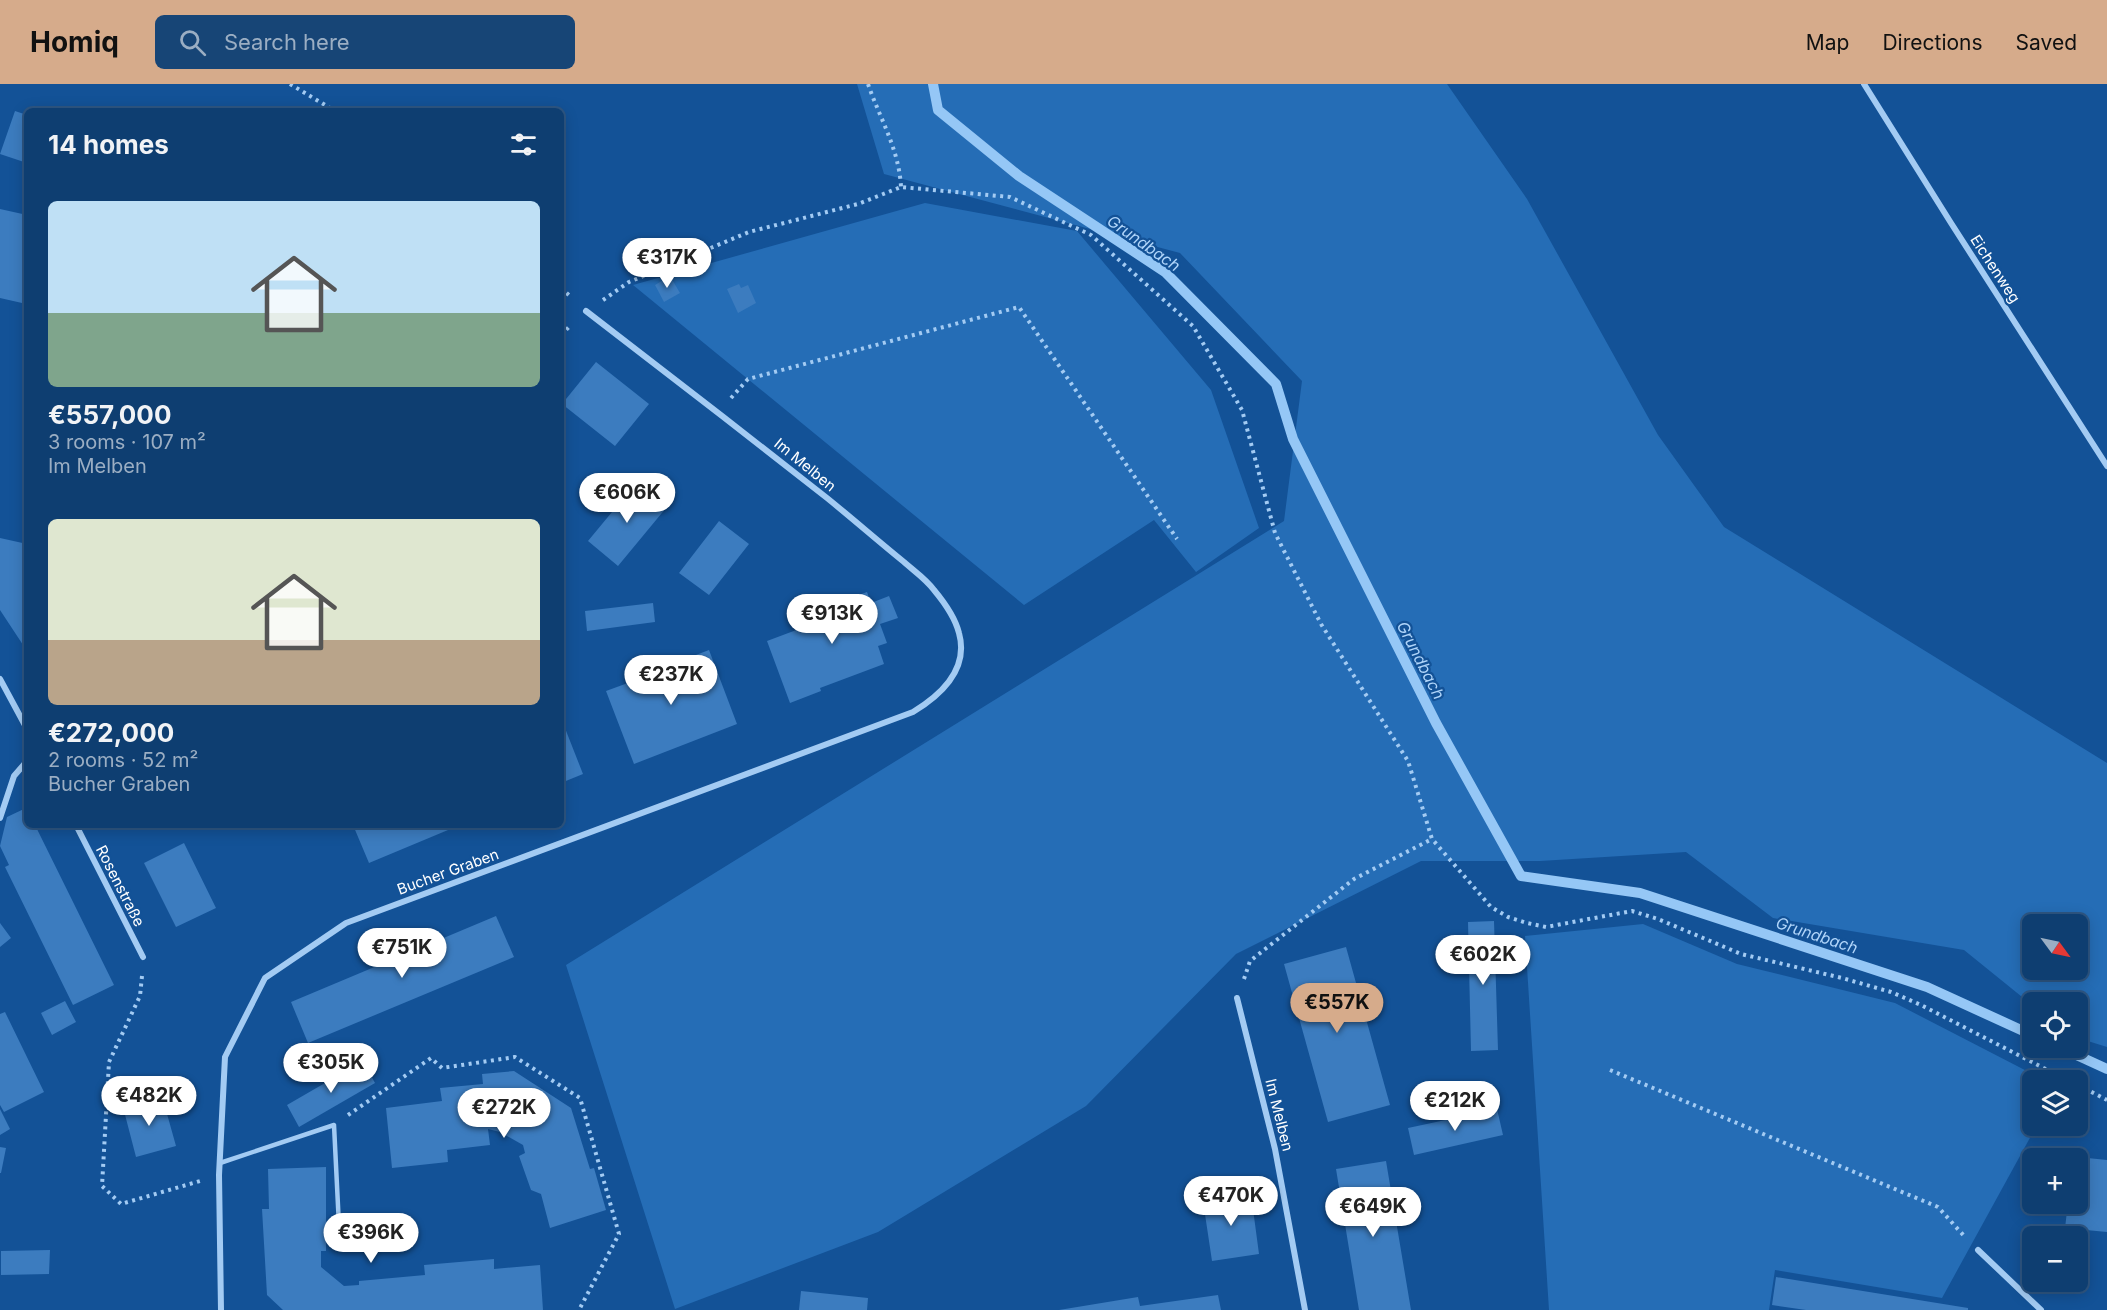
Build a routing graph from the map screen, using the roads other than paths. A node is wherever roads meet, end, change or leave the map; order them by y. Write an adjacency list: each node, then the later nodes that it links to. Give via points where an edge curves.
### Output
1 (1864, 84): 3 (street, Eichenweg)
2 (586, 311): 4 (street, Im Melben, via 719,412 933,588 949,609 959,633)
3 (2107, 466)
4 (957, 670): 12 (street, Bucher Graben, via 943,690 913,712 346,923 265,978 225,1057)
5 (0, 679): 6 (street)
6 (24, 723)
7 (24, 764): 8 (street, via 14,776)
8 (0, 818)
9 (78, 828): 10 (street, Rosenstraße)
10 (143, 957)
11 (1238, 998): 16 (street, Im Melben, via 1275,1149)
12 (220, 1163): 13 (lane, via 334,1125); 15 (street, Bucher Graben)
13 (339, 1226)
14 (1978, 1250): 17 (street)
15 (221, 1310)
16 (1305, 1310)
17 (2041, 1310)

